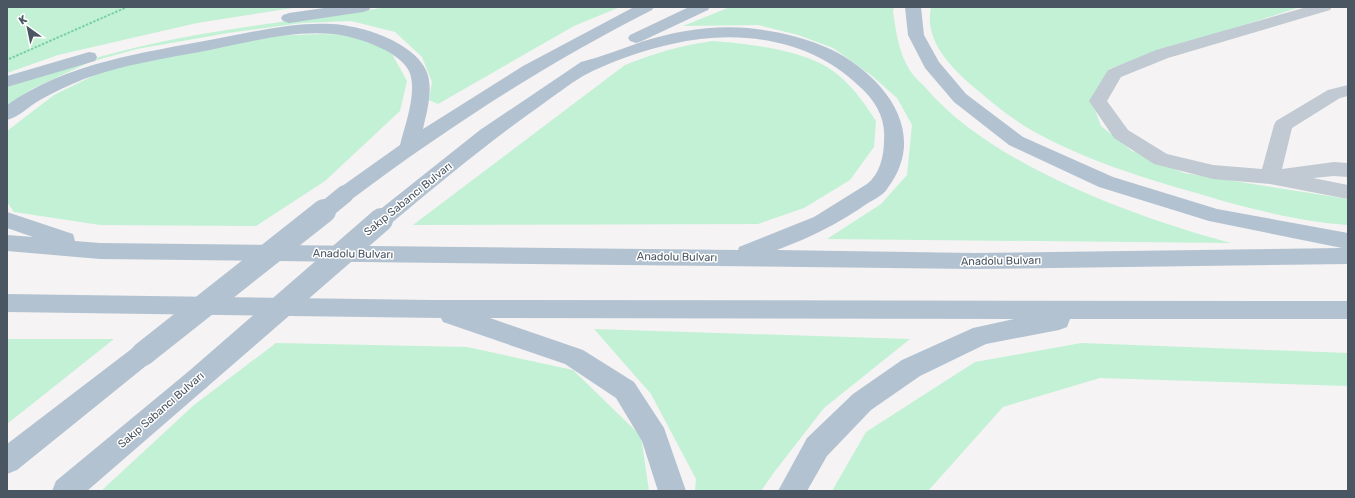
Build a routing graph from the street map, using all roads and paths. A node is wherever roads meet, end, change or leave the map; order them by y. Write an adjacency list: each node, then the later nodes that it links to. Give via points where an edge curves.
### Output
1 (127, 7): 7 (path)
2 (363, 7): 9 (main road, via 150,42 77,60)
3 (646, 7): 12 (main road, via 513,78)
4 (702, 7): 8 (main road, Sakıp Sabancı Bulvarı, via 624,45)
5 (913, 7): 17 (main road, via 916,35 931,64 960,98 1016,141 1106,182 1216,216)
6 (1324, 7): 14 (street, via 1162,54 1121,71 1114,74 1098,101 1122,134 1161,159 1213,172)
7 (7, 60)
8 (574, 74): 21 (main road, via 630,50 663,40 704,33 761,33 828,53 848,66 879,95 890,112 895,134 893,155 879,185 848,208 804,232); 27 (main road, Sakıp Sabancı Bulvarı, bridge, via 487,134 382,220)
9 (7, 82)
10 (1348, 90): 14 (street, via 1334,94 1283,126)
11 (7, 114): 12 (main road, via 45,90 73,76 98,68 297,29 334,29 362,33 384,41 417,70 421,96)
12 (409, 146): 26 (main road, bridge)
13 (1348, 170): 14 (street, via 1334,169)
14 (1270, 177): 15 (street)
15 (1348, 192)
16 (7, 220): 19 (main road)
17 (1348, 241)
18 (7, 243): 19 (main road, Anadolu Bulvarı)
19 (100, 251): 21 (main road, Anadolu Bulvarı)
20 (1348, 256): 21 (main road, Anadolu Bulvarı, via 974,261)
21 (736, 258)
22 (7, 303): 23 (main road)
23 (432, 309): 24 (main road); 28 (main road, via 574,357 625,390 654,438)
24 (1106, 310): 25 (main road); 29 (main road, via 982,335 911,368 862,402 817,447)
25 (1348, 310)
26 (7, 461)
27 (70, 489)
28 (672, 491)
29 (792, 491)

